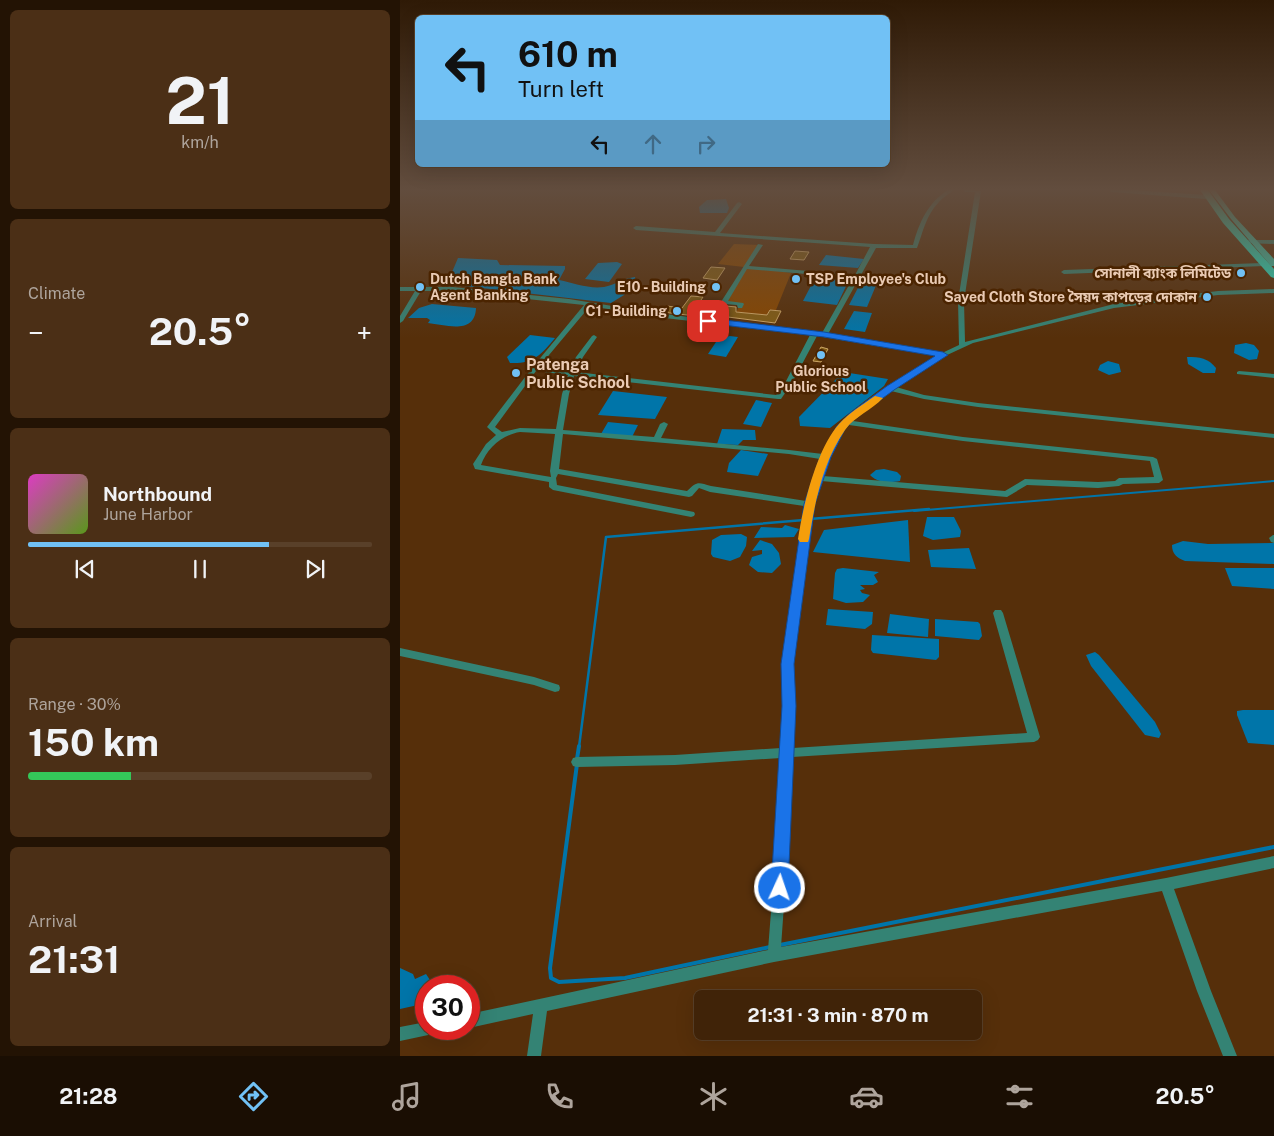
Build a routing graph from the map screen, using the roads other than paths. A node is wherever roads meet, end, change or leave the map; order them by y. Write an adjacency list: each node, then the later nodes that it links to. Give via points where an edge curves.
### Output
1 (777, 239): 12 (street)
2 (917, 239): 12 (street, via 915,247)
3 (971, 239): 32 (street, via 961,301)
4 (1240, 239): 9 (main road)
5 (1242, 239): 18 (highway)
6 (1248, 239): 16 (highway)
7 (1252, 239): 10 (main road)
8 (1274, 241): 10 (street)
9 (1242, 242): 10 (street); 14 (main road)
10 (1255, 242): 13 (main road)
11 (760, 245): 15 (street)
12 (874, 246): 19 (street)
13 (1274, 264)
14 (1262, 265): 17 (street); 20 (main road)
15 (745, 267): 19 (street); 24 (street)
16 (1274, 268)
17 (1064, 272)
18 (1274, 275)
19 (856, 277): 30 (street)
20 (1274, 279)
21 (419, 289): 22 (street); 25 (street, via 453,289); 28 (street)
22 (400, 290)
23 (1274, 292): 32 (street, via 1218,293 1114,306)
24 (723, 302): 26 (street, via 741,304); 27 (street)
25 (588, 304): 29 (street); 34 (street)
26 (740, 307)
27 (715, 316)
28 (400, 320)
29 (815, 333): 30 (street); 36 (street, via 778,397)
30 (824, 334): 33 (street)
31 (594, 337): 36 (street)
32 (962, 346): 33 (street)
33 (943, 355): 38 (street)
34 (534, 369): 36 (street); 42 (street, via 491,427)
35 (1239, 373): 37 (street)
36 (571, 374): 41 (street)
37 (1274, 376)
38 (890, 388): 39 (street); 43 (street, via 978,405)
39 (847, 422): 45 (street); 47 (street, via 963,439 1153,459 1159,480 1098,485 1026,482 1007,494)
40 (664, 424): 44 (street)
41 (560, 432): 42 (street, via 520,430); 44 (street); 46 (street)
42 (501, 434): 46 (street, via 495,437 478,467)
43 (1274, 436)
44 (656, 441): 45 (street)
45 (825, 457): 47 (street)
46 (554, 476): 48 (street, via 689,494 698,485); 49 (street, via 553,487)
47 (817, 478): 48 (street)
48 (809, 504): 53 (street, via 788,664)
49 (691, 514)
50 (998, 613): 53 (street, via 1034,737)
51 (400, 652): 52 (street)
52 (555, 688)
53 (786, 753): 54 (street); 57 (street)
54 (577, 762)
55 (1274, 862): 56 (street)
56 (1166, 884): 57 (street); 63 (street)
57 (774, 955): 58 (street)
58 (541, 1007): 59 (street); 62 (street)
59 (480, 1019)
60 (415, 1031): 61 (street)
61 (400, 1034)
62 (534, 1056)
63 (1230, 1056)

